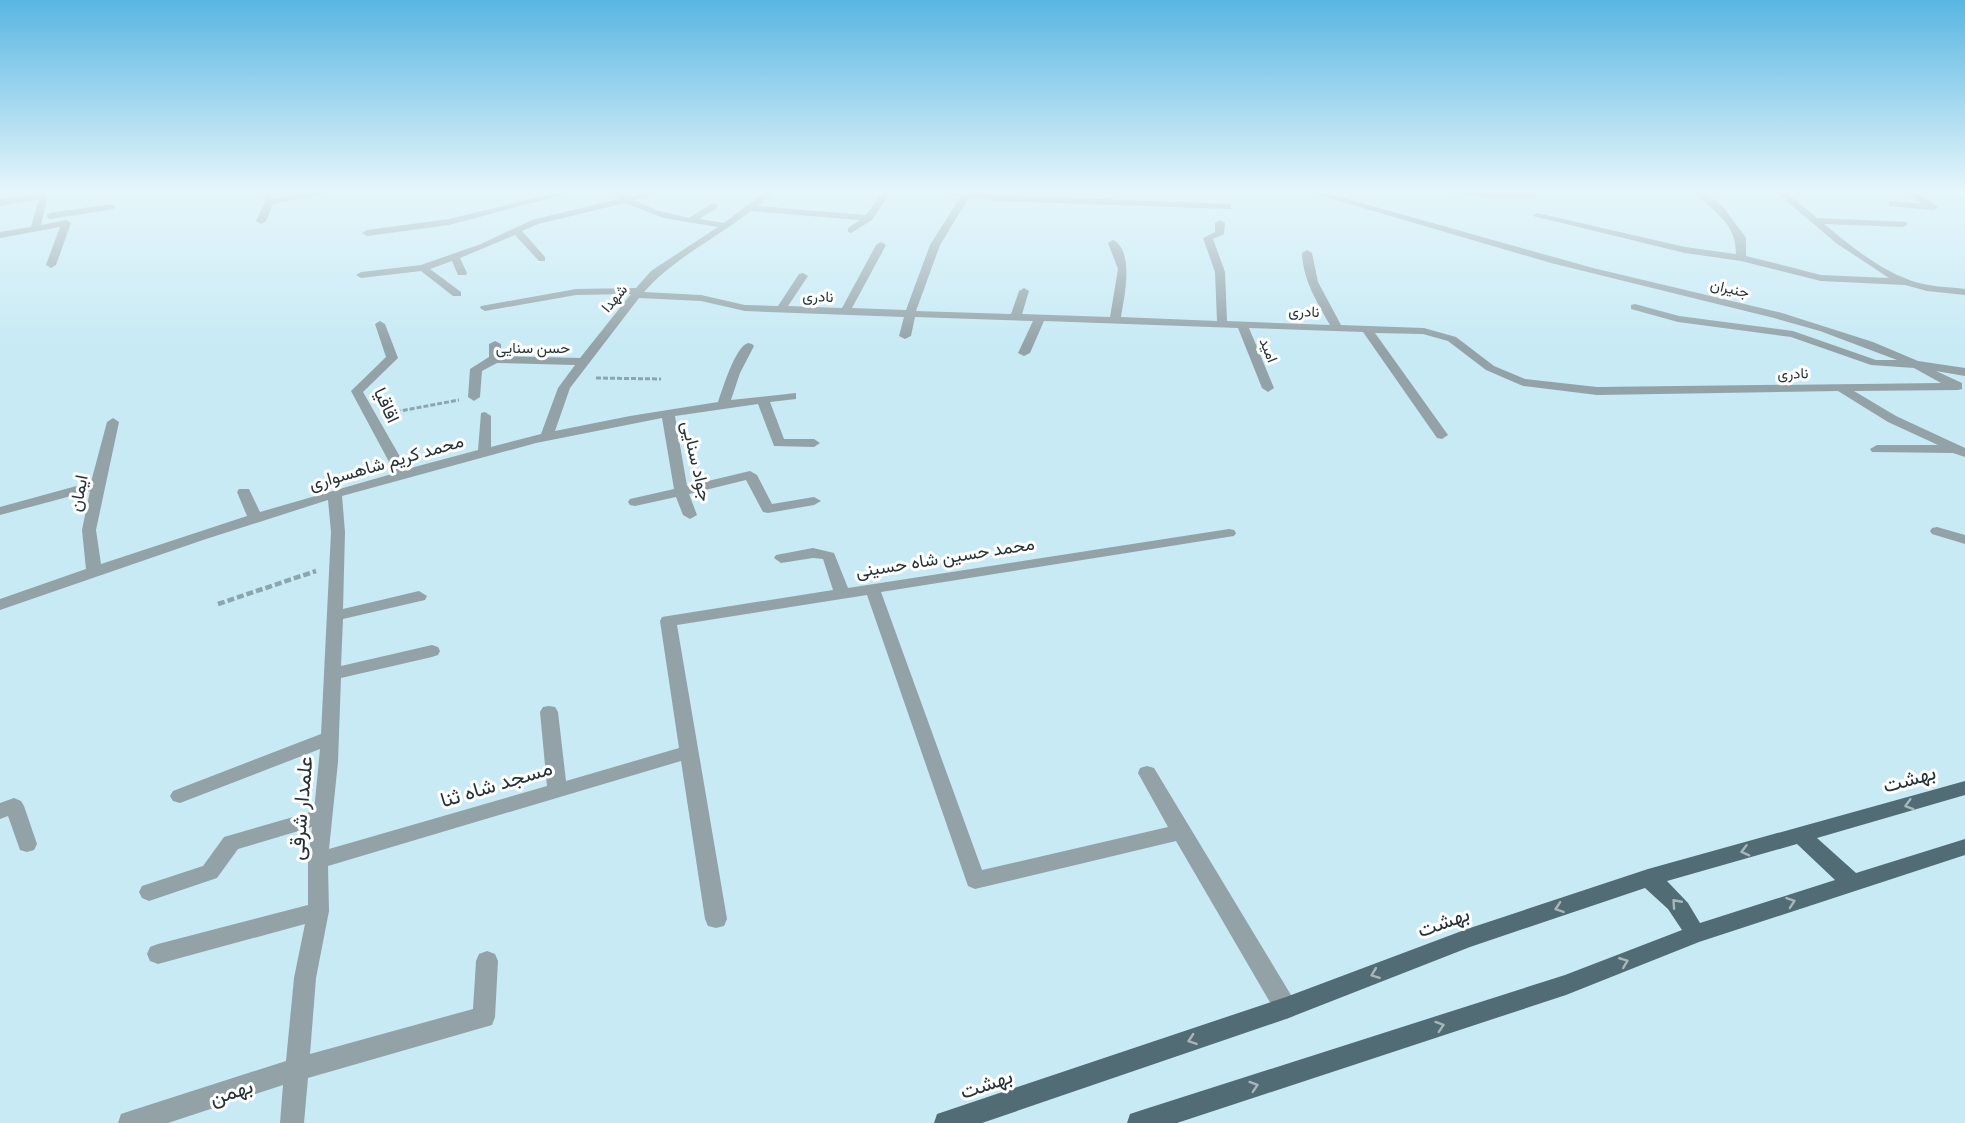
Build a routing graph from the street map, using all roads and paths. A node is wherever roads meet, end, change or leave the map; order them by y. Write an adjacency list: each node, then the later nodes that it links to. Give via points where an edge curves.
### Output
1 (59, 242): 17 (street)
2 (491, 242): 14 (street)
3 (527, 242): 16 (street)
4 (702, 242): 25 (street, شهدا, via 655,273)
5 (937, 242): 31 (street, via 922,270)
6 (1210, 242): 35 (street, via 1220,272)
7 (1491, 242): 46 (street, جنیران, via 1589,270 1789,317 1869,342)
8 (1652, 242): 15 (street)
9 (1741, 242): 15 (street)
10 (1845, 242): 22 (street)
11 (1113, 243): 34 (street, via 1124,269)
12 (881, 245): 30 (street)
13 (1307, 253): 38 (street, via 1306,262 1316,289)
14 (455, 258): 18 (street); 19 (street)
15 (1741, 258): 22 (street, via 1821,278)
16 (542, 259)
17 (51, 265)
18 (423, 268): 20 (street); 26 (street)
19 (462, 273)
20 (361, 274)
21 (802, 276): 29 (street)
22 (1905, 282): 24 (street)
23 (1024, 291): 32 (street)
24 (1965, 292)
25 (638, 293): 28 (street, نادری, via 576,292); 29 (street, نادری, via 701,298 744,308); 45 (street, شهدا)
26 (457, 294)
27 (1635, 307): 46 (street, via 1678,319 1792,334 1875,363)
28 (485, 308)
29 (781, 309): 30 (street, نادری)
30 (844, 312): 31 (street, نادری)
31 (910, 314): 32 (street, نادری); 40 (street)
32 (1015, 318): 33 (street, نادری)
33 (1040, 318): 34 (street, نادری); 43 (street)
34 (1115, 320): 35 (street, نادری)
35 (1222, 323): 37 (street, نادری)
36 (380, 324): 58 (street, اقاقیا, via 392,358 357,391)
37 (1242, 324): 38 (street, نادری); 50 (street, امید)
38 (1336, 327): 39 (street, نادری)
39 (1366, 328): 51 (street, نادری, via 1424,331 1452,339 1490,368 1522,382 1597,391); 61 (street)
40 (905, 336)
41 (495, 344): 44 (street)
42 (748, 346): 56 (street)
43 (1024, 353)
44 (495, 359): 45 (street, حسن سنايی); 54 (street, حسن سنايی, via 476,369)
45 (584, 362): 48 (street, شهدا)
46 (1921, 365): 47 (street); 52 (street, جنیران)
47 (1965, 372)
48 (572, 377): 49 (path); 62 (street, شهدا)
49 (661, 379)
50 (1268, 388)
51 (1841, 388): 52 (street, نادری); 65 (street, via 1892,419)
52 (1961, 388)
53 (792, 396): 55 (street, محمد کریم شاهسواری)
54 (474, 397): 58 (path)
55 (764, 400): 56 (street, محمد کریم شاهسواری); 63 (street, via 779,443)
56 (723, 405): 57 (street, محمد کریم شاهسواری)
57 (668, 414): 62 (street, محمد کریم شاهسواری); 70 (street, جواد سنایی)
58 (371, 416): 67 (street, اقاقیا)
59 (485, 416): 66 (street)
60 (114, 422): 68 (street, ایمان)
61 (1442, 435)
62 (546, 437): 66 (street, محمد کریم شاهسواری)
63 (814, 443)
64 (1877, 449): 65 (street)
65 (1961, 451)
66 (486, 453): 67 (street, محمد کریم شاهسواری)
67 (403, 475): 71 (street, محمد کریم شاهسواری)
68 (97, 485): 74 (street); 82 (street, ایمان, via 89,530)
69 (244, 492): 76 (street)
70 (681, 492): 72 (street, via 750,475 768,509); 73 (street); 75 (street, جواد سنایی)
71 (335, 495): 76 (street, محمد کریم شاهسواری); 81 (street, علمدار شرقی)
72 (814, 501)
73 (635, 502)
74 (0, 511)
75 (690, 515)
76 (256, 520): 82 (street, محمد کریم شاهسواری)
77 (1937, 531): 79 (street)
78 (1229, 533): 83 (street, محمد حسین شاه حسینی)
79 (1965, 540)
80 (781, 558): 84 (street, via 813,553 829,556)
81 (337, 564): 86 (path); 88 (street, علمدار شرقی)
82 (94, 572): 87 (street, محمد کریم شاهسواری)
83 (872, 588): 84 (street, محمد حسین شاه حسینی); 100 (street, via 975,880)
84 (842, 593): 93 (street, محمد حسین شاه حسینی, via 668,621)
85 (419, 596): 88 (street)
86 (218, 604)
87 (0, 605)
88 (335, 616): 90 (street, علمدار شرقی)
89 (432, 651): 90 (street)
90 (333, 674): 92 (street, علمدار شرقی)
91 (549, 712): 96 (street)
92 (330, 738): 97 (street); 99 (street, علمدار شرقی)
93 (688, 752): 96 (street, مسجد شاه ثنا); 109 (street)
94 (1147, 773): 100 (street)
95 (1965, 788): 101 (main road, بهشت, one-way to 101)
96 (558, 789): 104 (street, مسجد شاه ثنا)
97 (180, 796)
98 (0, 811): 102 (street, via 14,806)
99 (323, 816): 104 (street, علمدار شرقی); 107 (street, via 231,843 210,872)
100 (1181, 832): 113 (street)
101 (1802, 836): 105 (main road, بهشت, one-way to 105); 106 (main road)
102 (27, 844)
103 (1965, 847): 106 (main road)
104 (318, 861): 108 (street, علمدار شرقی)
105 (1648, 878): 110 (main road, one-way to 105, via 1674,899); 113 (main road, بهشت, one-way to 113, via 1467,939)
106 (1852, 882): 110 (main road, one-way to 106)
107 (149, 891)
108 (318, 912): 111 (street); 114 (street, علمدار شرقی, via 305,978)
109 (716, 919)
110 (1695, 934): 118 (main road, one-way to 110, via 1566,985)
111 (158, 954)
112 (488, 961): 114 (street, بهمن, via 484,1017)
113 (1286, 1008): 117 (main road, بهشت, one-way to 117)
114 (297, 1070): 115 (street, بهمن); 116 (street, علمدار شرقی)
115 (130, 1123)
116 (292, 1123)
117 (946, 1123)
118 (1139, 1123)

